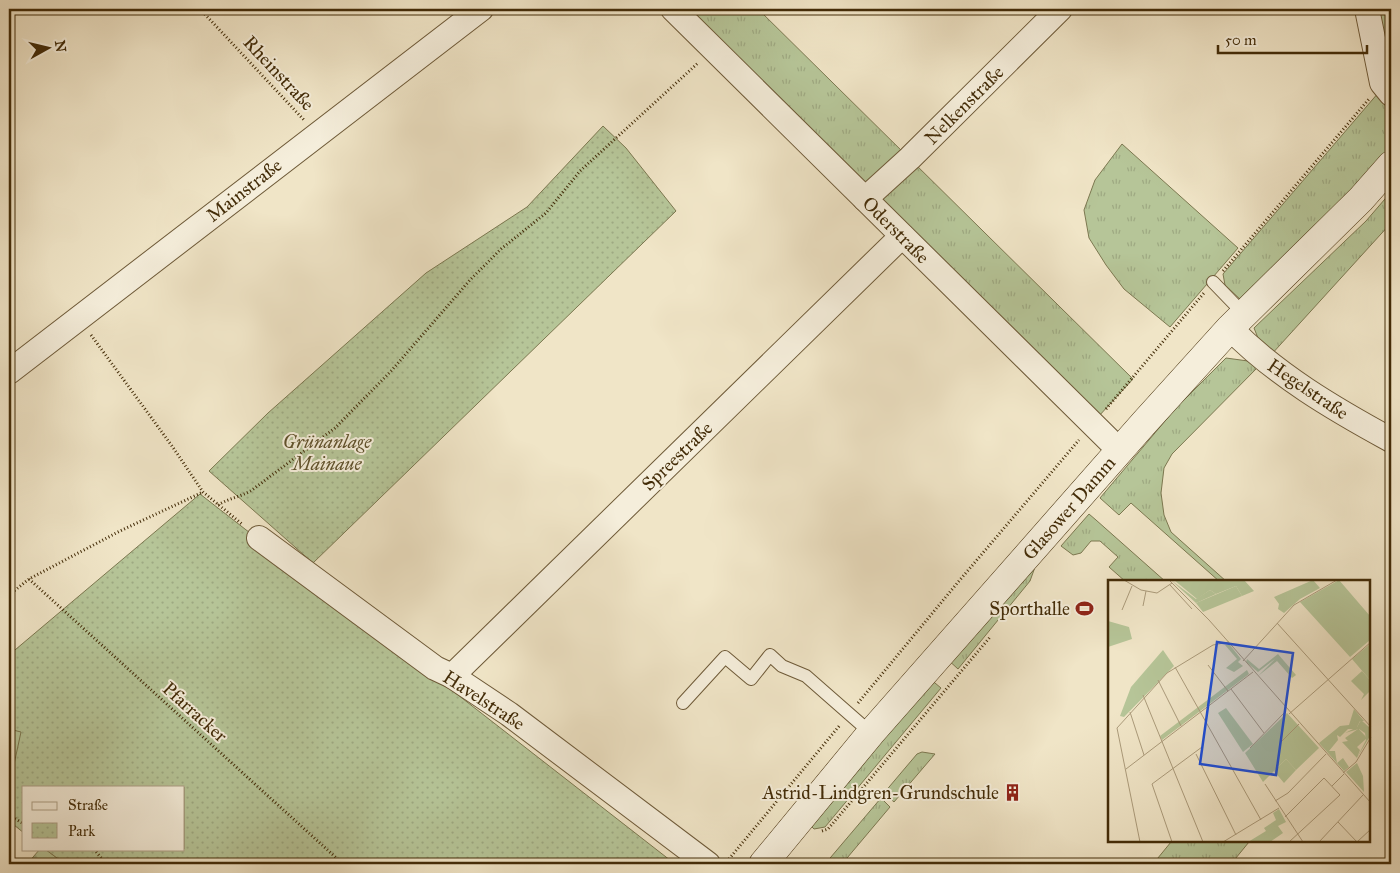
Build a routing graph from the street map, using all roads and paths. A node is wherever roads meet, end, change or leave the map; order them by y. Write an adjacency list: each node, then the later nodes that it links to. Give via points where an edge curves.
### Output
1 (200, 9): 8 (path, Rheinstraße)
2 (481, 9): 8 (street, Mainstraße)
3 (673, 9): 6 (street, Oderstraße)
4 (1060, 9): 10 (street, Nelkenstraße)
5 (1367, 9): 7 (street)
6 (714, 48): 10 (street, Oderstraße); 20 (path, via 580,171 546,213 470,280 392,370 336,428 243,496)
7 (1388, 83): 12 (path)
8 (317, 134): 13 (street, Mainstraße)
9 (1391, 165): 14 (street, Glasower Damm, via 1361,199)
10 (866, 199): 11 (street, Oderstraße)
11 (902, 236): 16 (street, Oderstraße); 24 (street, Spreestraße)
12 (1213, 282): 14 (lane); 16 (path)
13 (80, 318): 15 (street, Mainstraße); 19 (path)
14 (1237, 321): 17 (street, Hegelstraße, via 1265,360 1333,408); 18 (street, Glasower Damm)
15 (9, 372)
16 (1092, 424): 18 (street, Oderstraße); 26 (path)
17 (1391, 440)
18 (1119, 450): 27 (street, Glasower Damm)
19 (203, 492): 20 (path); 22 (path)
20 (218, 505): 21 (path)
21 (259, 538): 24 (street, Havelstraße, via 435,668)
22 (29, 579): 23 (path); 32 (path, Pfarracker)
23 (9, 595)
24 (452, 676): 33 (street, Havelstraße, via 509,714)
25 (683, 703): 26 (lane, via 724,657 751,679 770,655 782,666 806,676)
26 (849, 714): 27 (lane); 34 (path)
27 (871, 733): 35 (street, Glasower Damm)
28 (9, 815): 29 (path)
29 (22, 823)
30 (95, 850): 31 (path)
31 (106, 864)
32 (343, 864)
33 (708, 864)
34 (724, 864)
35 (763, 864)

